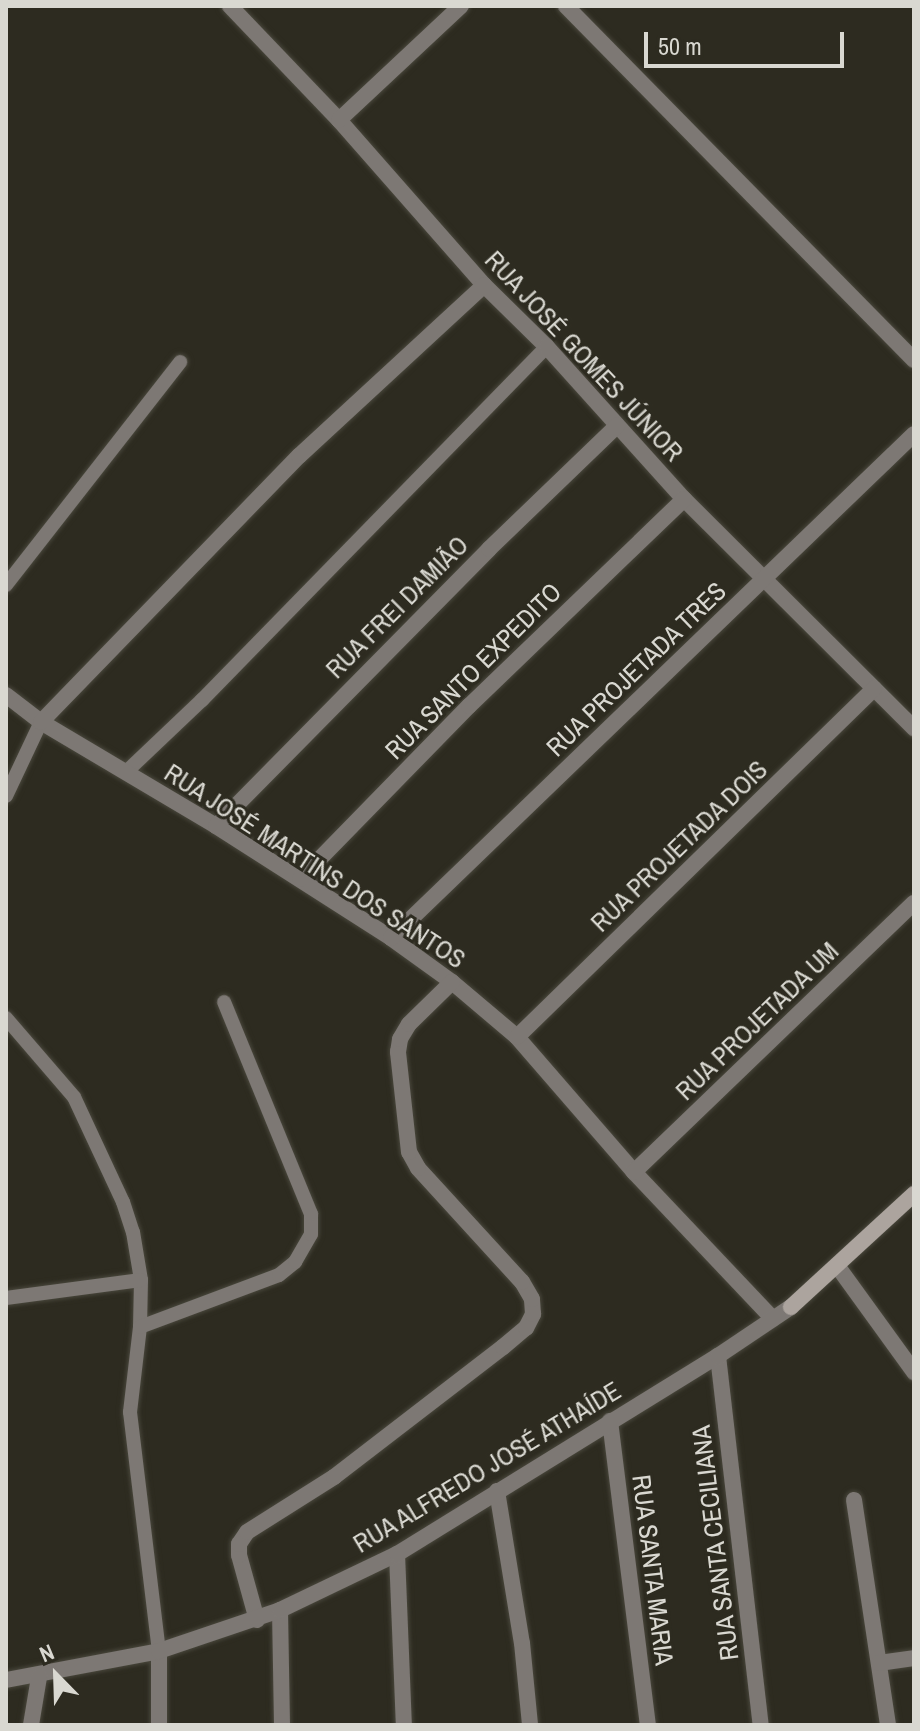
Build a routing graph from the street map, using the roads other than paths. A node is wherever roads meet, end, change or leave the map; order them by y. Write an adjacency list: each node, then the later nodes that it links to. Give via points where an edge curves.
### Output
1 (230, 6): 4 (street, RUA JOSÉ GOMES JÚNIOR)
2 (461, 6): 4 (street)
3 (566, 6): 7 (street)
4 (339, 120): 5 (street, RUA JOSÉ GOMES JÚNIOR)
5 (484, 285): 6 (street, RUA JOSÉ GOMES JÚNIOR); 16 (street, via 299,456)
6 (547, 347): 9 (street, RUA JOSÉ GOMES JÚNIOR); 18 (lane)
7 (914, 360)
8 (180, 362): 13 (lane)
9 (617, 426): 11 (street, RUA JOSÉ GOMES JÚNIOR); 20 (street, RUA FREI DAMIÃO)
10 (914, 434): 12 (street, RUA PROJETADA TRES)
11 (684, 499): 12 (street, RUA JOSÉ GOMES JÚNIOR); 21 (street, RUA SANTO EXPEDITO, via 469,706)
12 (763, 579): 14 (street, RUA JOSÉ GOMES JÚNIOR); 23 (street, RUA PROJETADA TRES)
13 (6, 585)
14 (874, 689): 17 (street, RUA JOSÉ GOMES JÚNIOR); 27 (street, RUA PROJETADA DOIS)
15 (6, 695): 16 (street, RUA JOSÉ MARTINS DOS SANTOS)
16 (41, 722): 18 (street, RUA JOSÉ MARTINS DOS SANTOS); 19 (lane)
17 (914, 728)
18 (126, 772): 20 (street, RUA JOSÉ MARTINS DOS SANTOS)
19 (6, 796)
20 (216, 826): 21 (street, RUA JOSÉ MARTINS DOS SANTOS)
21 (300, 879): 23 (street, RUA JOSÉ MARTINS DOS SANTOS)
22 (914, 903): 28 (street, RUA PROJETADA UM)
23 (391, 938): 24 (street, RUA JOSÉ MARTINS DOS SANTOS)
24 (452, 982): 27 (street, RUA JOSÉ MARTINS DOS SANTOS); 42 (street, via 400,1039 409,1152 522,1282 533,1314 526,1328 503,1347 334,1477 247,1532 239,1555)
25 (224, 1002): 34 (lane, via 311,1214 311,1234 295,1262 279,1275)
26 (6, 1018): 31 (lane, via 74,1097 123,1202)
27 (517, 1037): 28 (street, RUA JOSÉ MARTINS DOS SANTOS)
28 (634, 1172): 33 (street, RUA JOSÉ MARTINS DOS SANTOS)
29 (914, 1194): 30 (street)
30 (838, 1267): 33 (street, RUA ALFREDO JOSÉ ATHAÍDE); 36 (street)
31 (141, 1280): 32 (lane); 34 (lane)
32 (6, 1298)
33 (773, 1319): 35 (street, RUA ALFREDO JOSÉ ATHAÍDE)
34 (140, 1327): 43 (lane, via 130,1412)
35 (718, 1356): 37 (street, RUA ALFREDO JOSÉ ATHAÍDE); 54 (street, RUA SANTA CECILIANA)
36 (914, 1372)
37 (610, 1421): 38 (street, RUA ALFREDO JOSÉ ATHAÍDE); 53 (street, RUA SANTA MARIA)
38 (497, 1491): 40 (street, RUA ALFREDO JOSÉ ATHAÍDE); 52 (street)
39 (854, 1500): 45 (street)
40 (397, 1554): 41 (street, RUA ALFREDO JOSÉ ATHAÍDE); 51 (street)
41 (280, 1610): 42 (street, RUA ALFREDO JOSÉ ATHAÍDE); 50 (street)
42 (257, 1620): 43 (street, RUA ALFREDO JOSÉ ATHAÍDE)
43 (159, 1651): 46 (street, RUA ALFREDO JOSÉ ATHAÍDE); 49 (street)
44 (914, 1658): 45 (street)
45 (879, 1663): 55 (street)
46 (39, 1677): 47 (street, RUA ALFREDO JOSÉ ATHAÍDE); 48 (street)
47 (6, 1680)
48 (31, 1725)
49 (159, 1725)
50 (282, 1725)
51 (404, 1725)
52 (530, 1725)
53 (648, 1725)
54 (761, 1725)
55 (888, 1725)

